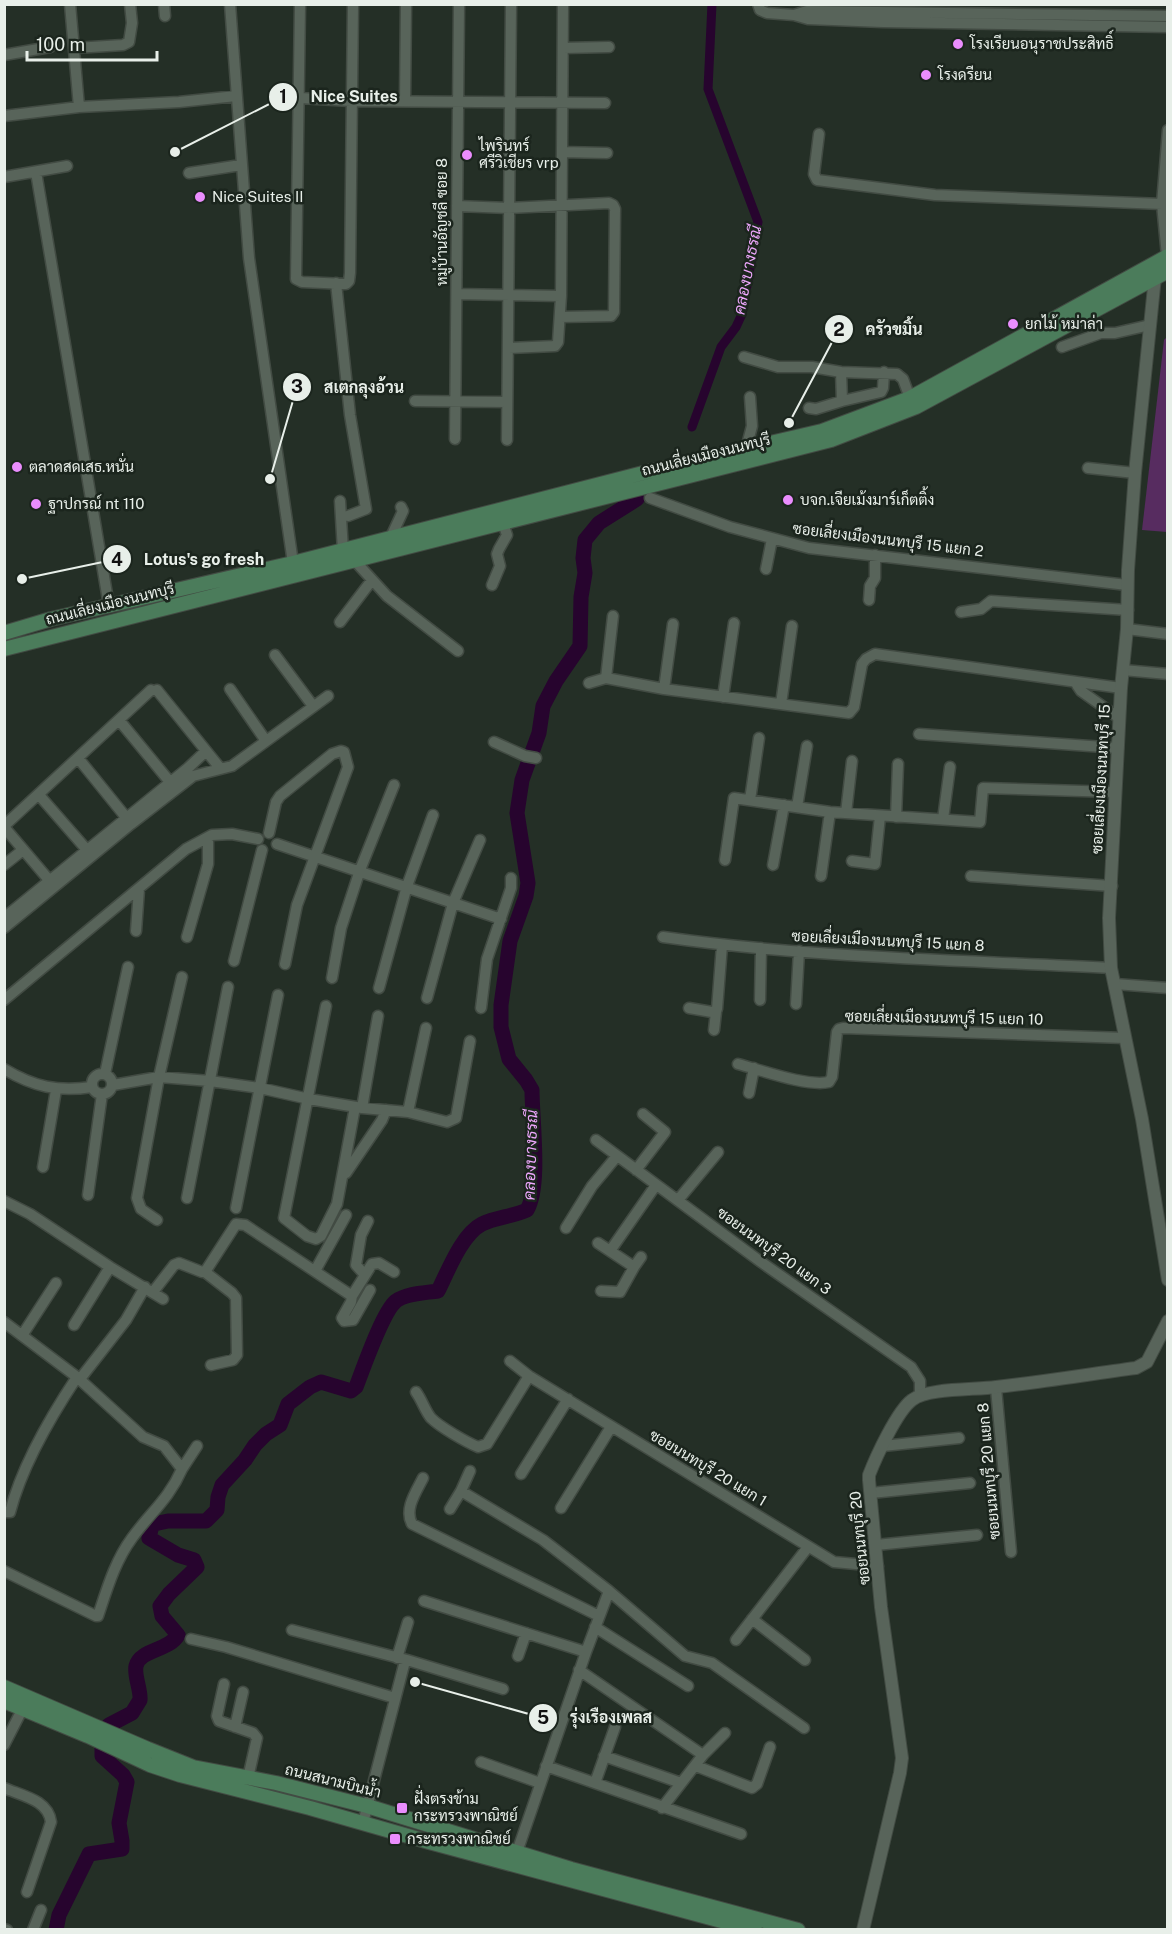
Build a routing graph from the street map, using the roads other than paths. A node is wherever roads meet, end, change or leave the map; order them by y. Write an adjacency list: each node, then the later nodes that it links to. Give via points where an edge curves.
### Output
1 (70, 4): 20 (street)
2 (130, 4): 20 (street, via 129,42)
3 (164, 4): 13 (street)
4 (230, 4): 23 (street)
5 (300, 4): 24 (street)
6 (353, 4): 25 (street)
7 (406, 4): 26 (street)
8 (459, 4): 27 (street, หมู่บ้านอัญชลี ซอย 8)
9 (511, 4): 28 (street)
10 (563, 4): 21 (street)
11 (758, 4): 15 (street, via 767,13 808,19)
12 (1019, 12): 14 (street); 15 (street); 16 (street)
13 (165, 16)
14 (1167, 16)
15 (899, 17): 16 (street)
16 (1018, 25): 17 (street)
17 (1167, 27)
18 (50, 47): 22 (street)
19 (609, 47): 21 (street)
20 (75, 48): 31 (street)
21 (563, 48): 29 (street)
22 (4, 55)
23 (236, 96): 31 (street); 37 (street)
24 (300, 98): 25 (street); 48 (street, via 296,279)
25 (351, 101): 26 (street); 48 (street, via 349,281)
26 (405, 101): 27 (street)
27 (459, 101): 28 (street); 43 (street, หมู่บ้านอัญชลี ซอย 8)
28 (510, 102): 29 (street); 45 (street)
29 (562, 103): 30 (street); 35 (street)
30 (605, 103)
31 (79, 107): 32 (street)
32 (4, 116)
33 (1167, 130): 42 (street)
34 (819, 134): 42 (street, via 814,174 817,180 935,195)
35 (562, 152): 36 (street); 44 (street)
36 (607, 153)
37 (242, 165): 40 (street); 82 (street, via 249,258)
38 (67, 166): 39 (street)
39 (36, 172): 41 (street); 88 (street)
40 (189, 173)
41 (4, 177)
42 (1162, 204): 46 (street)
43 (457, 206): 45 (street); 49 (street, หมู่บ้านอัญชลี ซอย 8)
44 (561, 206): 45 (street); 51 (street); 52 (street, via 613,205 615,307 611,316)
45 (509, 208): 50 (street)
46 (1167, 256): 60 (main road, ถนนเลี่ยงเมืองนนทบุรี)
47 (1161, 274): 53 (street, ซอยเลี่ยงเมืองนนทบุรี 15); 76 (main road, ถนนเลี่ยงเมืองนนทบุรี, via 916,408 831,440)
48 (336, 283): 75 (street, via 350,415 366,509)
49 (457, 294): 50 (street); 63 (street, หมู่บ้านอัญชลี ซอย 8)
50 (509, 294): 51 (street); 55 (street)
51 (561, 296): 52 (street)
52 (560, 317): 55 (street, via 557,345)
53 (1150, 325): 54 (street, via 1101,333); 70 (street, ซอยเลี่ยงเมืองนนทบุรี 15)
54 (1062, 347)
55 (509, 348): 64 (street)
56 (744, 357): 57 (street, via 778,367)
57 (841, 372): 58 (street); 62 (street)
58 (884, 372): 60 (street, via 900,376); 62 (street, via 880,392)
59 (750, 397): 68 (street, via 752,426)
60 (910, 398): 68 (main road, ถนนเลี่ยงเมืองนนทบุรี, via 822,431)
61 (416, 401): 63 (street)
62 (842, 401): 65 (street)
63 (455, 402): 64 (street); 66 (street, หมู่บ้านอัญชลี ซอย 8)
64 (507, 402): 67 (street)
65 (809, 408)
66 (455, 439)
67 (507, 440)
68 (746, 449): 74 (main road, ถนนเลี่ยงเมืองนนทบุรี)
69 (1088, 468): 70 (street)
70 (1135, 472): 86 (street, ซอยเลี่ยงเมืองนนทบุรี 15)
71 (650, 498): 78 (street, ซอยเลี่ยงเมืองนนทบุรี 15 แยก 2)
72 (340, 501): 79 (street)
73 (401, 507): 77 (street, via 404,511)
74 (509, 509): 76 (main road); 77 (main road, ถนนเลี่ยงเมืองนนทบุรี)
75 (348, 516)
76 (503, 523): 81 (main road, ถนนเลี่ยงเมืองนนทบุรี); 85 (street, via 507,535 497,554 500,566)
77 (390, 539): 79 (main road, ถนนเลี่ยงเมืองนนทบุรี)
78 (772, 539): 80 (street, ซอยเลี่ยงเมืองนนทบุรี 15 แยก 2, via 809,548); 83 (street)
79 (343, 551): 82 (main road, ถนนเลี่ยงเมืองนนทบุรี)
80 (875, 555): 86 (street, ซอยเลี่ยงเมืองนนทบุรี 15 แยก 2); 87 (street, via 875,578)
81 (355, 561): 84 (street); 99 (main road, ถนนเลี่ยงเมืองนนทบุรี)
82 (293, 563): 88 (main road, ถนนเลี่ยงเมืองนนทบุรี)
83 (766, 569)
84 (372, 580): 92 (street); 100 (street)
85 (492, 585)
86 (1127, 585): 89 (street, ซอยเลี่ยงเมืองนนทบุรี 15)
87 (869, 600)
88 (109, 606): 97 (main road, ถนนเลี่ยงเมืองนนทบุรี)
89 (1128, 610): 90 (street, via 991,601 981,609); 96 (street, ซอยเลี่ยงเมืองนนทบุรี 15)
90 (961, 612)
91 (613, 616): 104 (street)
92 (340, 622)
93 (734, 623): 111 (street)
94 (673, 624): 109 (street)
95 (792, 626): 112 (street)
96 (1127, 629): 98 (street); 102 (street, ซอยเลี่ยงเมืองนนทบุรี 15)
97 (4, 633)
98 (1167, 634)
99 (4, 649)
100 (458, 651)
101 (275, 655): 113 (street)
102 (1123, 670): 103 (street); 107 (street, ซอยเลี่ยงเมืองนนทบุรี 15)
103 (1167, 675)
104 (606, 678): 106 (street); 109 (street)
105 (1075, 682): 107 (street); 112 (street, via 875,654 862,664 854,707 849,713); 114 (street, via 1081,691)
106 (588, 683)
107 (1121, 688): 114 (street, ซอยเลี่ยงเมืองนนทบุรี 15)
108 (230, 689): 118 (street)
109 (663, 689): 111 (street)
110 (328, 696): 113 (street)
111 (723, 697): 112 (street)
112 (781, 704)
113 (313, 706): 118 (street)
114 (1119, 718): 121 (street, ซอยเลี่ยงเมืองนนทบุรี 15)
115 (119, 720): 122 (street, via 154,690); 124 (street); 130 (street)
116 (919, 734): 121 (street)
117 (759, 738): 134 (street)
118 (266, 741): 128 (street, via 232,766)
119 (494, 742): 123 (street)
120 (807, 746): 136 (street)
121 (1118, 748): 132 (street, ซอยเลี่ยงเมืองนนทบุรี 15)
122 (206, 751): 128 (street); 129 (street)
123 (532, 757)
124 (78, 758): 133 (street); 143 (street)
125 (852, 761): 138 (street)
126 (898, 764): 141 (street)
127 (950, 767): 142 (street)
128 (220, 768): 129 (street)
129 (190, 772): 130 (street); 143 (street)
130 (170, 782): 143 (street)
131 (394, 785): 158 (street)
132 (1115, 792): 142 (street, via 983,788 980,822); 164 (street, ซอยเลี่ยงเมืองนนทบุรี 15)
133 (39, 795): 144 (street); 151 (street)
134 (750, 800): 135 (street); 154 (street, via 734,798)
135 (784, 805): 136 (street); 157 (street)
136 (797, 807): 137 (street)
137 (830, 812): 138 (street); 159 (street)
138 (846, 813): 140 (street)
139 (433, 815): 163 (street)
140 (880, 816): 141 (street); 155 (street, via 875,864)
141 (896, 817): 142 (street)
142 (943, 819)
143 (128, 821): 151 (street); 166 (street)
144 (4, 827): 150 (street)
145 (269, 833): 147 (street); 149 (street); 153 (street, via 280,796 337,751 344,752 348,767)
146 (208, 838): 147 (street, via 232,834); 165 (street, via 186,849); 172 (street, via 208,864)
147 (258, 839): 152 (street)
148 (480, 840): 167 (street)
149 (277, 844): 152 (street, via 269,852); 153 (street)
150 (23, 850): 156 (street); 162 (street)
151 (87, 850): 162 (street)
152 (262, 850): 177 (street)
153 (314, 855): 158 (street); 178 (street, via 296,908)
154 (725, 860)
155 (852, 861)
156 (4, 865)
157 (773, 865)
158 (360, 870): 163 (street); 182 (street, via 341,928)
159 (822, 876)
160 (971, 876): 164 (street)
161 (511, 878): 169 (street)
162 (49, 880): 166 (street)
163 (406, 886): 167 (street); 185 (street)
164 (1112, 886): 180 (street, ซอยเลี่ยงเมืองนนทบุรี 15)
165 (139, 889): 171 (street); 189 (street)
166 (34, 899): 168 (street); 170 (street)
167 (453, 903): 169 (street); 188 (street)
168 (4, 918)
169 (501, 919): 193 (street, via 487,959)
170 (4, 928)
171 (136, 931)
172 (187, 937)
173 (663, 937): 174 (street, ซอยเลี่ยงเมืองนนทบุรี 15 แยก 8)
174 (723, 945): 175 (street, ซอยเลี่ยงเมืองนนทบุรี 15 แยก 8); 195 (street)
175 (761, 948): 176 (street, ซอยเลี่ยงเมืองนนทบุรี 15 แยก 8); 190 (street)
176 (799, 951): 180 (street, ซอยเลี่ยงเมืองนนทบุรี 15 แยก 8); 191 (street)
177 (234, 961)
178 (285, 964)
179 (128, 967): 204 (street)
180 (1111, 968): 183 (street, ซอยเลี่ยงเมืองนนทบุรี 15)
181 (182, 977): 205 (street)
182 (332, 978)
183 (1115, 984): 186 (street); 199 (street, ซอยเลี่ยงเมืองนนทบุรี 15)
184 (228, 987): 206 (street)
185 (379, 988)
186 (1167, 988)
187 (278, 994): 209 (street)
188 (427, 998)
189 (4, 1000)
190 (760, 1000)
191 (796, 1004)
192 (326, 1006): 213 (street)
193 (481, 1008)
194 (689, 1008): 195 (street)
195 (716, 1012): 198 (street)
196 (378, 1016): 214 (street)
197 (426, 1028): 216 (street)
198 (714, 1030)
199 (1125, 1038): 202 (street, ซอยเลี่ยงเมืองนนทบุรี 15 แยก 10, via 843,1028 837,1032 829,1082 796,1079); 243 (street, ซอยเลี่ยงเมืองนนทบุรี 15)
200 (470, 1041): 216 (street, via 456,1118 447,1122)
201 (738, 1064): 202 (street, ซอยเลี่ยงเมืองนนทบุรี 15 แยก 10)
202 (754, 1068): 211 (street)
203 (4, 1069): 210 (street)
204 (105, 1074): 207 (street); 208 (street, via 95,1077)
205 (159, 1077): 206 (street); 207 (street); 231 (street, via 138,1198 141,1209)
206 (210, 1081): 209 (street); 226 (street)
207 (112, 1084): 212 (street, via 108,1093)
208 (92, 1087): 210 (street); 212 (street)
209 (260, 1088): 213 (street); 229 (street)
210 (56, 1090): 221 (street)
211 (749, 1093)
212 (102, 1095): 225 (street)
213 (309, 1099): 214 (street); 223 (street, via 284,1218 307,1236 321,1236 337,1204)
214 (358, 1108): 215 (street); 223 (street)
215 (386, 1110): 216 (street); 223 (street)
216 (408, 1112)
217 (643, 1114): 222 (street, via 665,1132)
218 (596, 1140): 220 (street, ซอยนนทบุรี 20 แยก 3)
219 (718, 1152): 227 (street)
220 (617, 1156): 222 (street, ซอยนนทบุรี 20 แยก 3); 233 (street, via 592,1186)
221 (43, 1167)
222 (636, 1170): 224 (street, ซอยนนทบุรี 20 แยก 3)
223 (342, 1178)
224 (656, 1185): 227 (street, ซอยนนทบุรี 20 แยก 3); 235 (street)
225 (88, 1195)
226 (187, 1198)
227 (678, 1200): 260 (street, ซอยนนทบุรี 20 แยก 3, via 911,1367 920,1381)
228 (4, 1201): 237 (street)
229 (236, 1208)
230 (346, 1215): 239 (street)
231 (157, 1220)
232 (368, 1221): 242 (street, via 361,1235 356,1265)
233 (566, 1228)
234 (598, 1243): 235 (street)
235 (610, 1251): 238 (street)
236 (641, 1257): 238 (street)
237 (110, 1267): 245 (street); 252 (street)
238 (633, 1267): 247 (street, via 620,1292)
239 (315, 1271): 240 (street, via 245,1225 236,1224); 248 (street)
240 (205, 1272): 245 (street, via 179,1263); 255 (street, via 232,1293 237,1307 237,1355 233,1360)
241 (394, 1272): 242 (street, via 376,1262)
242 (365, 1275): 248 (street)
243 (1167, 1280)
244 (56, 1283): 253 (street)
245 (149, 1289): 249 (street); 257 (street)
246 (370, 1290): 248 (street, via 348,1322 342,1318)
247 (601, 1291)
248 (352, 1296)
249 (163, 1299)
250 (1167, 1321): 258 (street, via 1142,1366)
251 (4, 1322): 253 (street)
252 (74, 1325)
253 (23, 1334): 257 (street)
254 (510, 1361): 256 (street, ซอยนนทบุรี 20 แยก 1)
255 (212, 1365)
256 (529, 1376): 259 (street, via 487,1444 478,1447 431,1418); 261 (street, ซอยนนทบุรี 20 แยก 1)
257 (79, 1378): 266 (street, via 143,1437 164,1446); 275 (street, via 44,1433 12,1497 9,1513)
258 (996, 1388): 260 (street); 279 (street, ซอยนนทบุรี 20 แยก 8)
259 (416, 1392)
260 (920, 1394): 265 (street, ซอยนนทบุรี 20, via 902,1410)
261 (568, 1399): 262 (street, ซอยนนทบุรี 20 แยก 1); 268 (street)
262 (610, 1427): 273 (street); 278 (street, ซอยนนทบุรี 20 แยก 1)
263 (959, 1438): 265 (street)
264 (197, 1446): 266 (street)
265 (883, 1446): 272 (street, ซอยนนทบุรี 20, via 869,1475)
266 (182, 1469): 281 (street, via 164,1502 128,1545 112,1574 98,1616)
267 (470, 1471): 271 (street)
268 (521, 1473)
269 (423, 1478): 285 (street, via 409,1507 412,1524)
270 (970, 1483): 272 (street)
271 (461, 1491): 274 (street); 282 (street, via 543,1540)
272 (871, 1493): 277 (street, ซอยนนทบุรี 20)
273 (561, 1508)
274 (450, 1509)
275 (4, 1512)
276 (976, 1535): 277 (street)
277 (876, 1545): 280 (street, ซอยนนทบุรี 20)
278 (808, 1546): 280 (street, ซอยนนทบุรี 20 แยก 1, via 834,1562); 284 (street)
279 (1011, 1552)
280 (878, 1566): 332 (street, ซอยนนทบุรี 20, via 902,1758)
281 (4, 1571)
282 (609, 1591): 285 (street); 306 (street, via 685,1656 712,1663)
283 (424, 1601): 288 (street)
284 (752, 1619): 290 (street); 294 (street)
285 (597, 1621): 291 (street); 297 (street)
286 (408, 1622): 293 (street)
287 (292, 1630): 293 (street)
288 (526, 1633): 291 (street); 292 (street)
289 (191, 1639): 301 (street)
290 (736, 1640)
291 (586, 1652): 295 (street)
292 (518, 1656)
293 (401, 1660): 299 (street); 301 (street)
294 (805, 1660)
295 (579, 1670): 312 (street); 315 (street)
296 (224, 1684): 304 (street, via 219,1721)
297 (688, 1686)
298 (4, 1687): 307 (main road, ถนนสนามบินน้ำ)
299 (503, 1689)
300 (243, 1692): 304 (street)
301 (395, 1698): 322 (street)
302 (4, 1701): 303 (main road, ถนนสนามบินน้ำ)
303 (23, 1708): 307 (main road, ถนนสนามบินน้ำ); 310 (street)
304 (235, 1727): 317 (street, via 257,1738)
305 (615, 1727): 313 (street)
306 (804, 1728)
307 (90, 1730): 309 (main road, ถนนสนามบินน้ำ)
308 (725, 1732): 312 (street)
309 (111, 1740): 317 (main road, ถนนสนามบินน้ำ, via 193,1767); 324 (main road, ถนนสนามบินน้ำ, via 150,1765 180,1775)
310 (4, 1744)
311 (770, 1747): 316 (street, via 752,1788)
312 (703, 1755): 316 (street)
313 (604, 1756): 319 (street); 320 (street)
314 (481, 1762): 318 (street)
315 (546, 1766): 318 (street); 319 (street)
316 (696, 1766): 320 (street)
317 (248, 1778): 322 (main road, ถนนสนามบินน้ำ)
318 (540, 1783): 326 (street)
319 (595, 1783): 323 (street)
320 (681, 1783): 323 (street)
321 (4, 1788): 327 (street, via 41,1803 50,1816)
322 (367, 1806): 324 (street); 326 (main road, ถนนสนามบินน้ำ)
323 (662, 1808): 325 (street)
324 (363, 1823): 330 (main road, ถนนสนามบินน้ำ)
325 (741, 1834)
326 (517, 1852): 331 (main road, ถนนสนามบินน้ำ)
327 (27, 1892)
328 (41, 1910): 329 (street)
329 (33, 1929)
330 (755, 1929)
331 (798, 1929)
332 (863, 1929)

